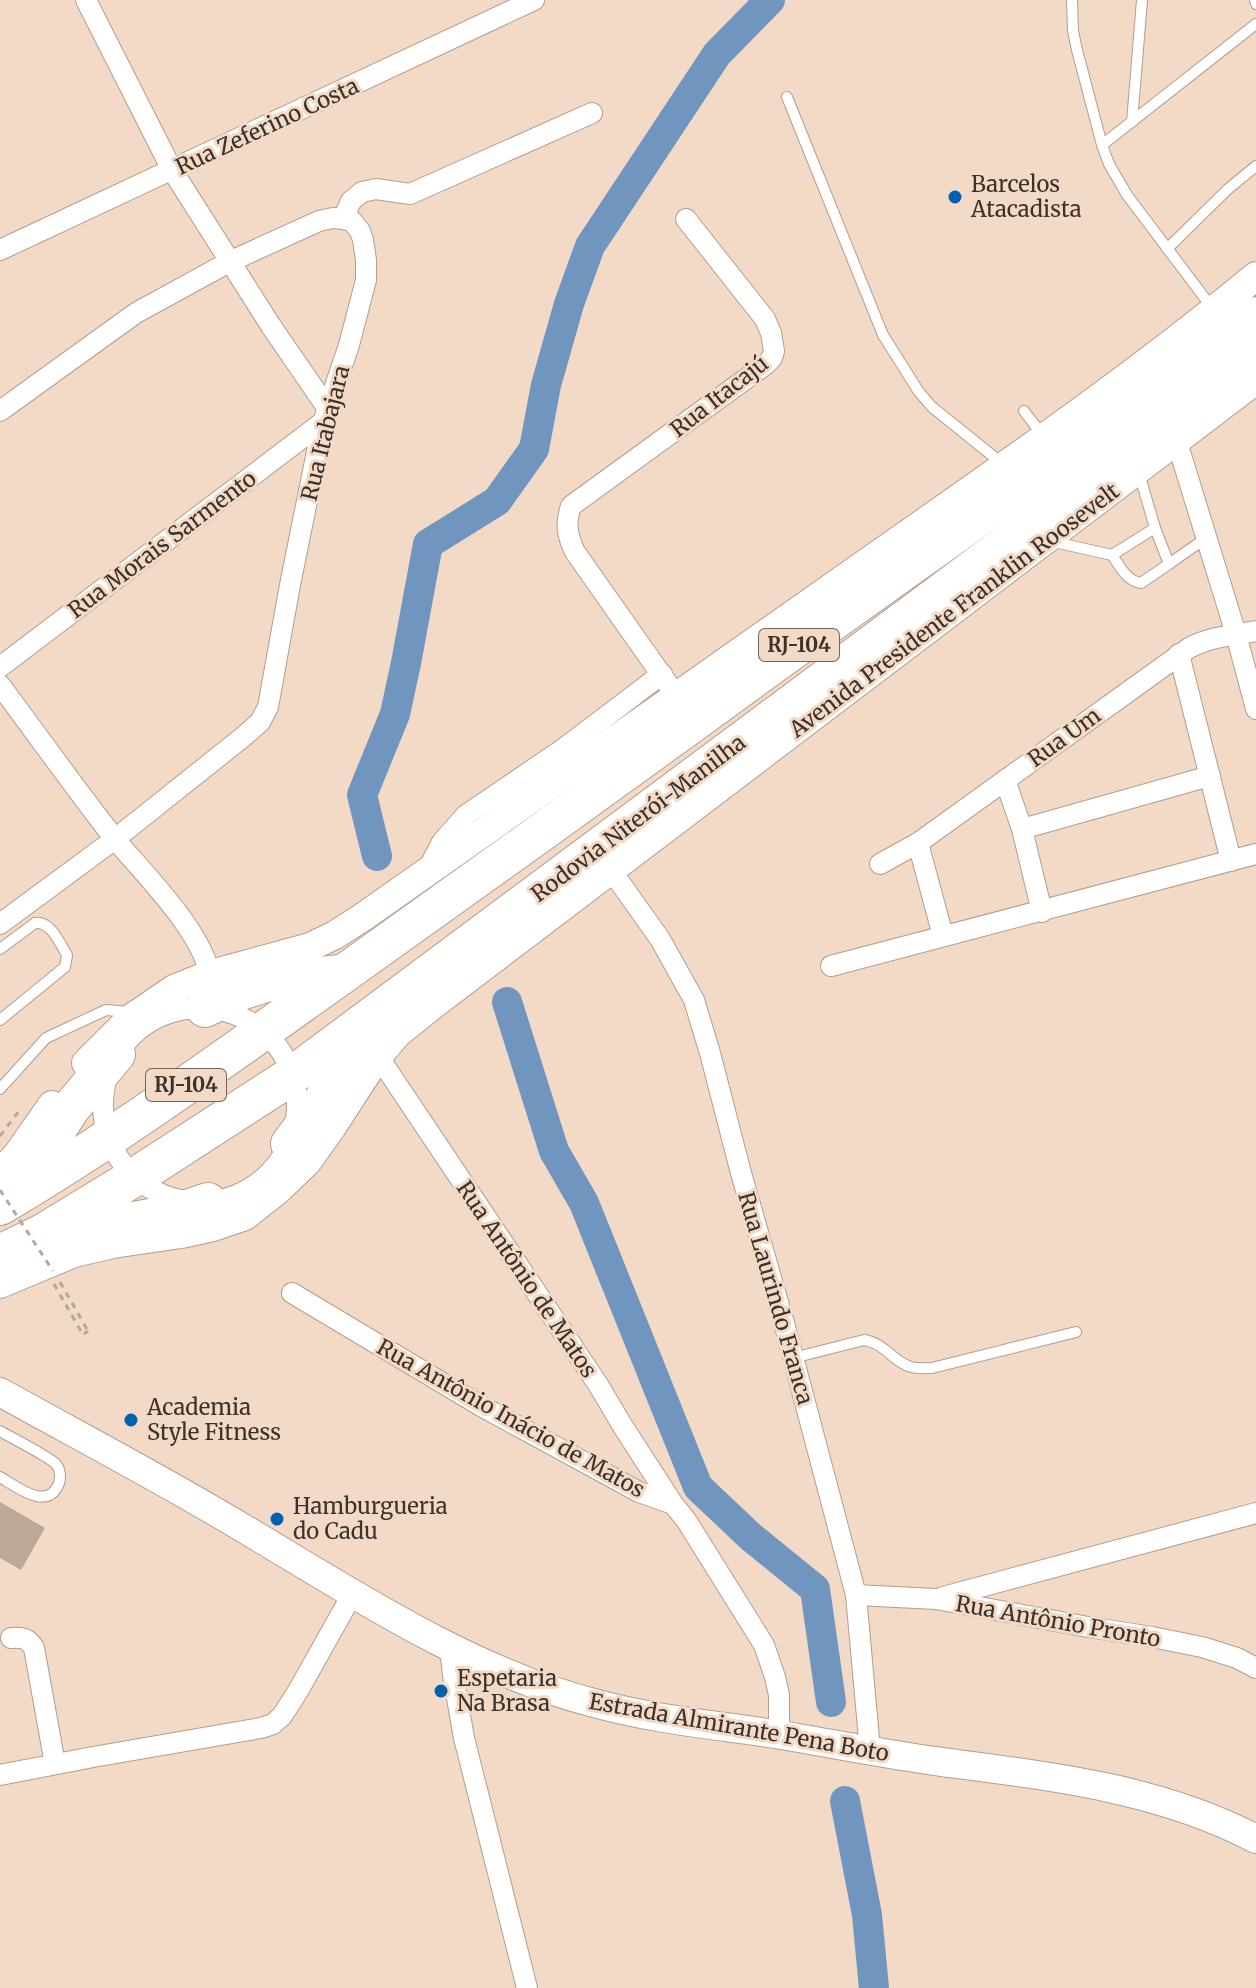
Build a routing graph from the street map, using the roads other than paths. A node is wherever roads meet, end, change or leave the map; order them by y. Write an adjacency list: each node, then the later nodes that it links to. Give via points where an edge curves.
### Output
1 (86, 0): 11 (street)
2 (534, 0): 11 (street, Rua Zeferino Costa)
3 (1072, 0): 9 (lane, via 1073,31)
4 (1142, 0): 8 (lane)
5 (1256, 24): 8 (lane)
6 (787, 97): 27 (lane, via 883,335 932,407)
7 (592, 113): 12 (street, via 410,194 362,192)
8 (1132, 122): 9 (lane)
9 (1102, 145): 14 (lane, via 1127,195)
10 (1256, 166): 14 (lane)
11 (172, 170): 15 (street, Rua Zeferino Costa); 16 (street)
12 (343, 219): 16 (street, via 319,221); 24 (street, Rua Itabajara, via 360,231 366,280)
13 (686, 219): 38 (street, Rua Itacajú, via 765,319 774,343 772,358 571,506 566,526 575,552)
14 (1167, 249): 18 (lane)
15 (0, 250)
16 (229, 262): 22 (street, via 99,337); 24 (street)
17 (1256, 276): 18 (street)
18 (1214, 311): 25 (street)
19 (1256, 316): 54 (highway, Rodovia Niterói-Manilha / RJ-104)
20 (1256, 353): 28 (highway, Rodovia Niterói-Manilha / RJ-104)
21 (1256, 380): 26 (street, Avenida Presidente Franklin Roosevelt)
22 (0, 411)
23 (1024, 411): 25 (lane)
24 (326, 416): 36 (street, Rua Morais Sarmento); 43 (street, Rua Itabajara, via 268,707 243,737)
25 (1045, 438): 27 (street)
26 (1159, 455): 28 (highway); 29 (lane); 30 (street); 31 (street, Avenida Presidente Franklin Roosevelt)
27 (1005, 466): 38 (street)
28 (1091, 481): 56 (highway, Rodovia Niterói-Manilha / RJ-104)
29 (1155, 528): 32 (lane); 33 (lane)
30 (1206, 538): 33 (lane); 34 (street)
31 (1046, 540): 32 (lane); 48 (street, Avenida Presidente Franklin Roosevelt)
32 (1112, 555): 33 (lane, via 1136,583)
33 (1169, 564)
34 (1246, 633): 35 (street, Rua Um, via 1202,641); 39 (street)
35 (1179, 654): 40 (street); 41 (street, Rua Um)
36 (0, 667)
37 (0, 685): 43 (street)
38 (670, 686): 55 (street, via 426,873 335,935)
39 (1256, 709)
40 (1210, 776): 42 (street); 46 (street)
41 (1005, 780): 42 (street); 44 (street, Rua Um)
42 (1022, 829): 49 (street)
43 (115, 839): 50 (street, Rua Itabajara); 55 (street, via 200,948)
44 (918, 843): 47 (street, Rua Um); 51 (street)
45 (1256, 854): 46 (street)
46 (1231, 861): 49 (street)
47 (880, 864)
48 (611, 870): 61 (street, Avenida Presidente Franklin Roosevelt, via 429,1008); 74 (street, Rua Laurindo Franca, via 660,939 694,1000)
49 (1042, 912): 51 (street)
50 (0, 924)
51 (943, 936): 53 (street)
52 (0, 949): 58 (lane, via 40,922 47,924 67,959 65,967)
53 (831, 966)
54 (343, 974): 55 (highway); 59 (highway, Rodovia Niterói-Manilha / RJ-104)
55 (208, 991): 57 (street, via 174,989); 59 (street, via 221,1010); 60 (street, via 188,1008 160,1016 135,1032)
56 (391, 1002): 62 (highway, Rodovia Niterói-Manilha / RJ-104); 65 (highway)
57 (139, 1013): 63 (lane, via 106,1010 46,1038); 67 (street, via 65,1087 17,1155)
58 (0, 1020)
59 (264, 1031): 62 (street); 64 (highway, Rodovia Niterói-Manilha / RJ-104)
60 (116, 1054): 64 (street, via 105,1079 102,1106); 67 (highway)
61 (378, 1056): 68 (street, Avenida Presidente Franklin Roosevelt, via 307,1162 279,1189); 78 (street, Rua Antônio de Matos)
62 (293, 1075): 65 (street, via 298,1110); 66 (highway, Rodovia Niterói-Manilha / RJ-104)
63 (0, 1089)
64 (108, 1139): 66 (street); 67 (highway, Rodovia Niterói-Manilha / RJ-104)
65 (290, 1144): 68 (street, via 270,1173)
66 (135, 1177): 68 (street, via 168,1197); 70 (highway, Rodovia Niterói-Manilha / RJ-104)
67 (3, 1192)
68 (231, 1204): 70 (highway, via 94,1228)
69 (0, 1254): 70 (highway, Rodovia Niterói-Manilha / RJ-104)
70 (50, 1263): 71 (street)
71 (0, 1284)
72 (292, 1293): 78 (street, Rua Antônio Inácio de Matos, via 481,1406 639,1492)
73 (1076, 1332): 74 (lane, via 932,1368 906,1366 875,1342 864,1340)
74 (793, 1358): 81 (street, Rua Laurindo Franca)
75 (0, 1392): 80 (street, Estrada Almirante Pena Boto)
76 (0, 1431): 77 (lane, via 54,1463 60,1481 52,1494 34,1497)
77 (0, 1477)
78 (673, 1504): 86 (street, Rua Antônio Inácio de Matos, via 764,1645 779,1695)
79 (1256, 1513): 82 (street)
80 (353, 1593): 84 (street, Estrada Almirante Pena Boto); 88 (street, via 298,1691 273,1724)
81 (856, 1595): 82 (street, Rua Antônio Pronto); 87 (street, Rua Laurindo Franca)
82 (936, 1599): 85 (street, Rua Antônio Pronto, via 1202,1647)
83 (11, 1638): 88 (street, via 27,1639 34,1648)
84 (450, 1647): 86 (street, Estrada Almirante Pena Boto, via 594,1703); 91 (street, via 464,1738)
85 (1256, 1668)
86 (779, 1735): 87 (street, Estrada Almirante Pena Boto)
87 (870, 1750): 90 (street, Estrada Almirante Pena Boto, via 1048,1775 1141,1795 1195,1811)
88 (55, 1764): 89 (street)
89 (0, 1775)
90 (1256, 1839)
91 (527, 1988)

